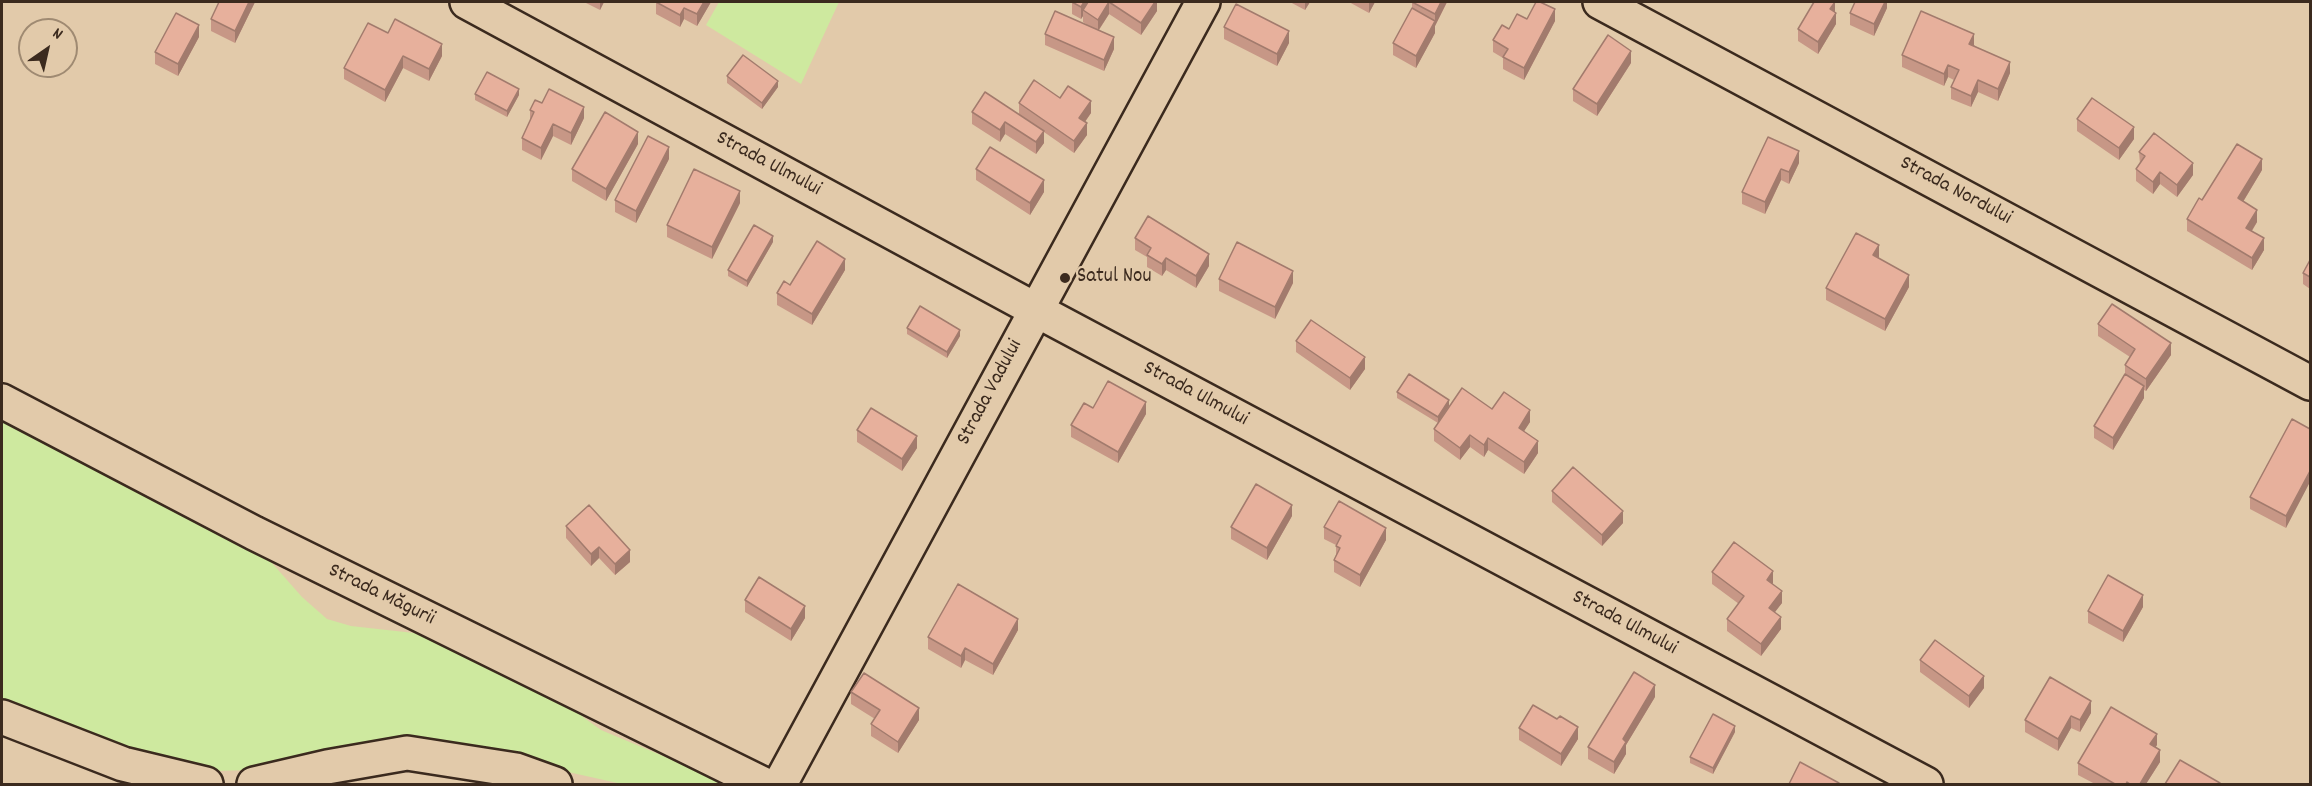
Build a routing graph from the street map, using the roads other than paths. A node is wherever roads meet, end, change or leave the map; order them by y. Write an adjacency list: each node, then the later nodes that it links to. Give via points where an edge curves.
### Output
1 (467, 2): 4 (street, Strada Ulmului)
2 (1203, 2): 4 (street, Strada Vadului)
3 (1600, 2): 5 (street, Strada Nordului)
4 (1036, 310): 12 (street, Strada Vadului); 13 (street, Strada Ulmului)
5 (2310, 383)
6 (2, 400): 11 (street, Strada Măgurii, via 254,533)
7 (2, 717): 8 (street, via 123,764)
8 (206, 784)
9 (254, 784): 10 (street, via 408,753 516,770)
10 (555, 784)
11 (763, 784)
12 (780, 784)
13 (1926, 784)

